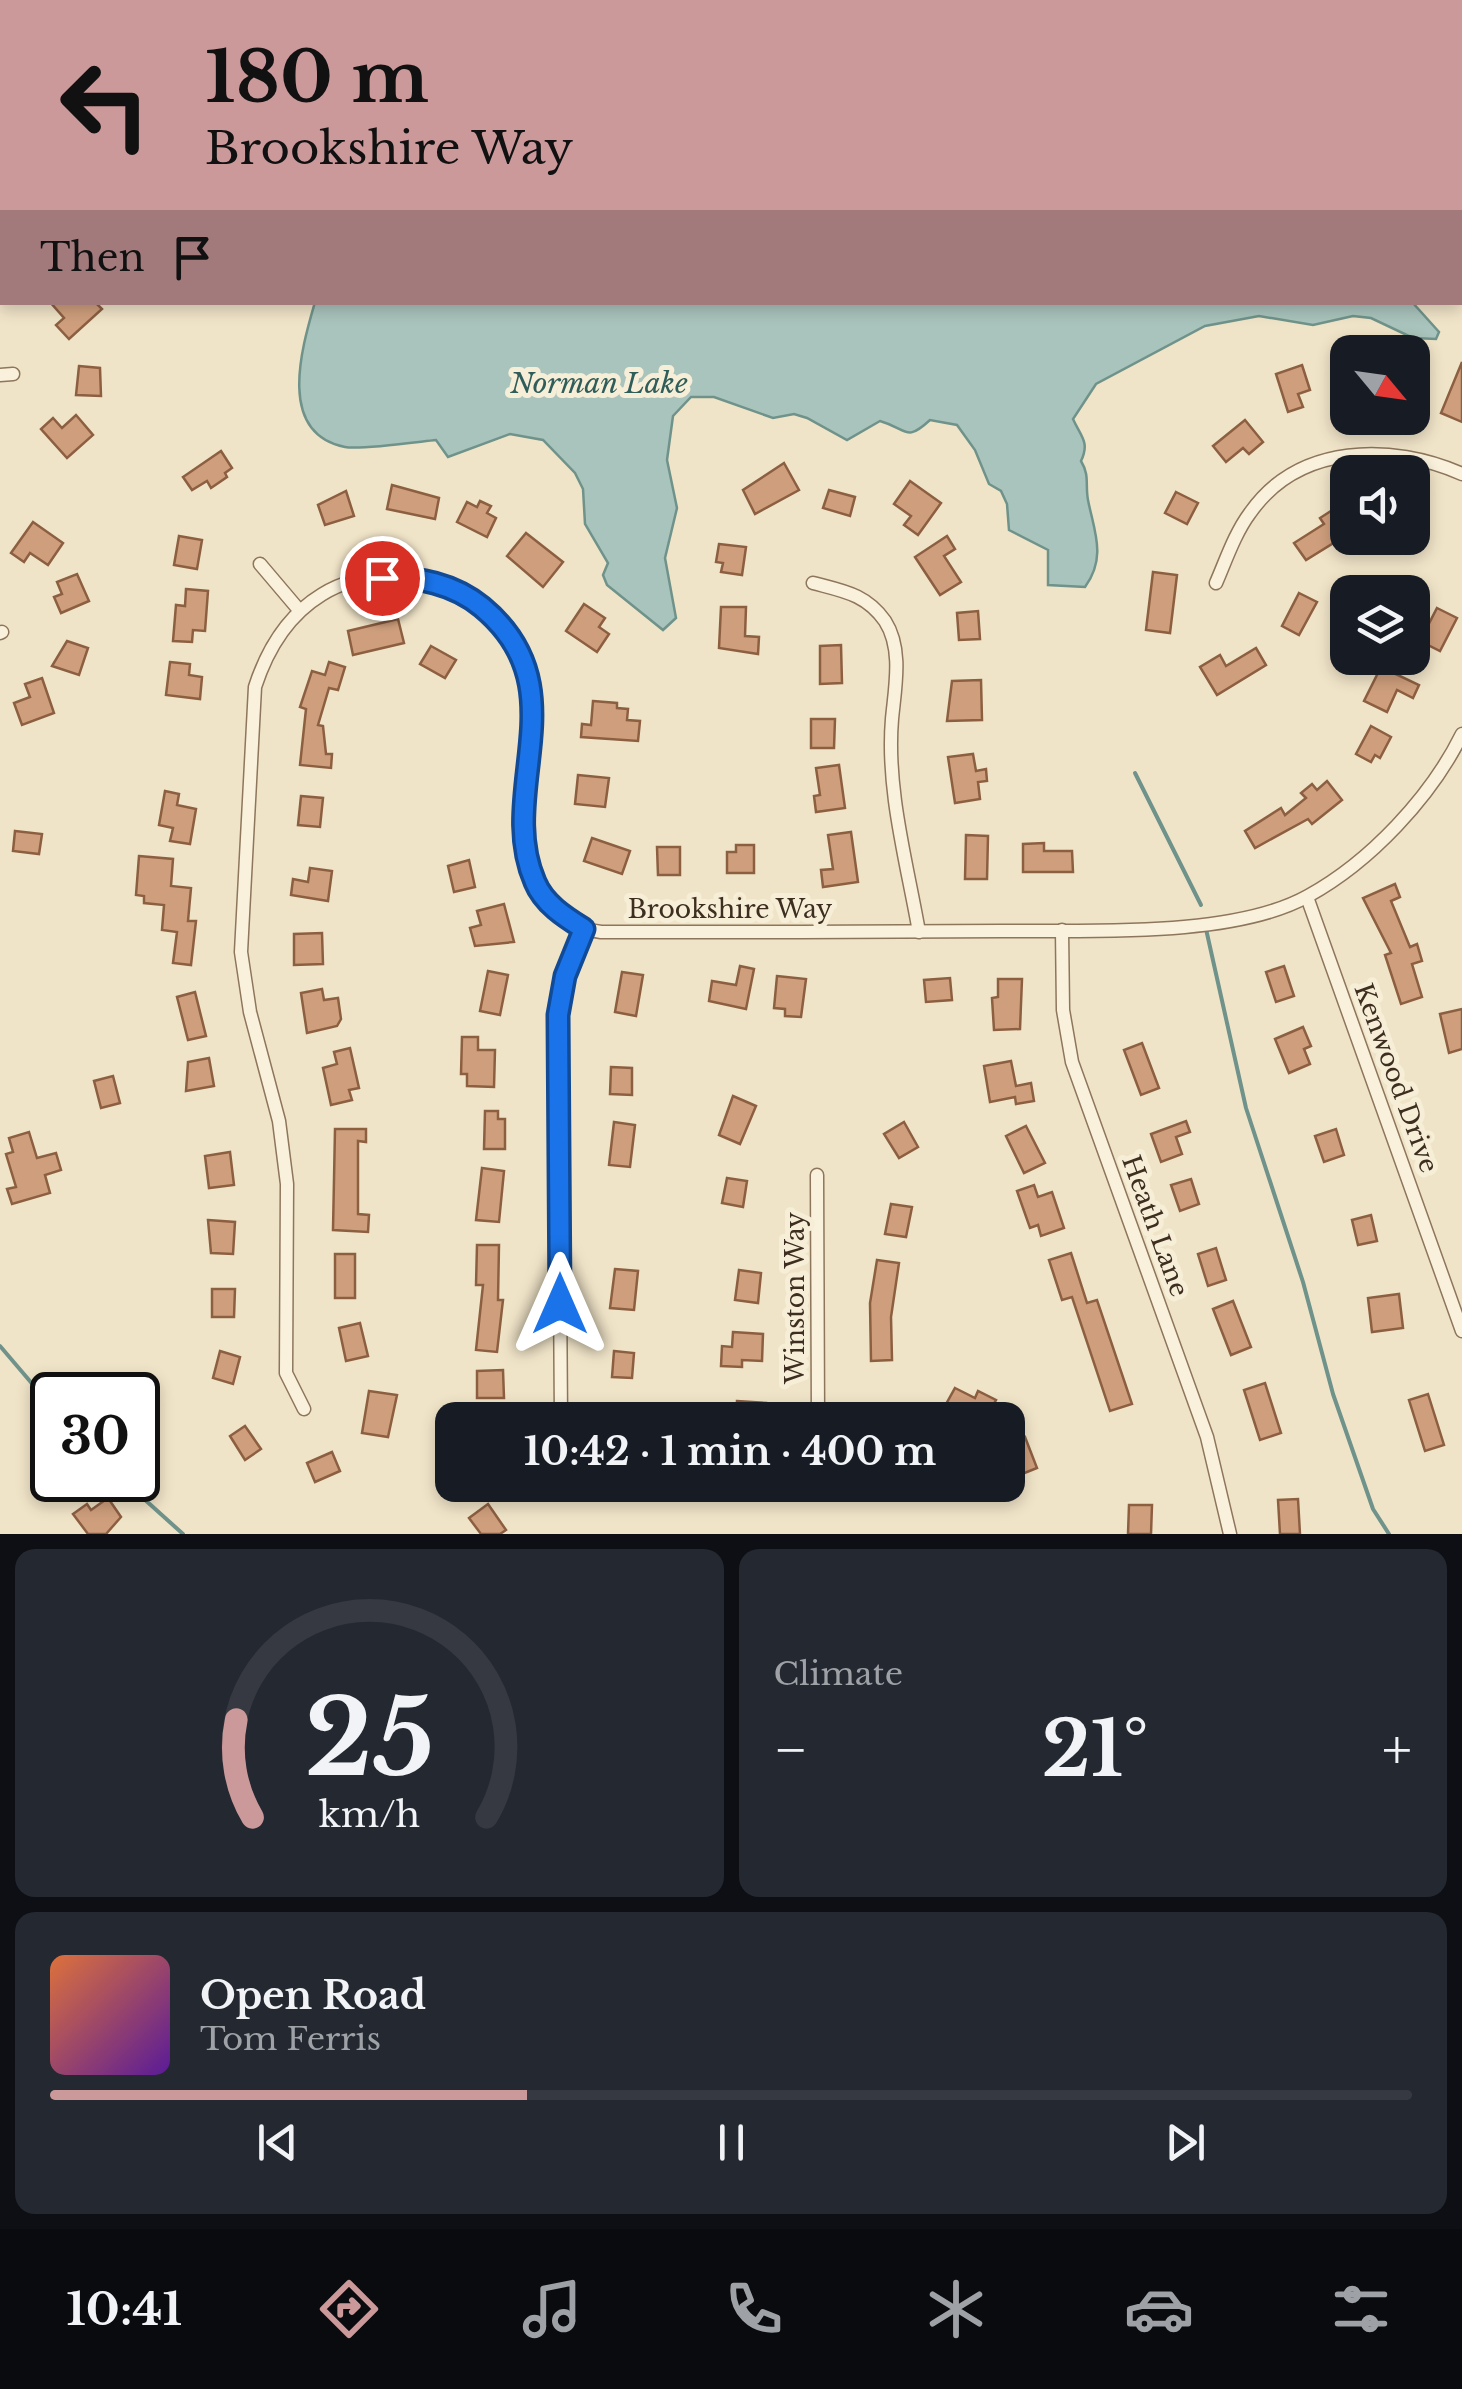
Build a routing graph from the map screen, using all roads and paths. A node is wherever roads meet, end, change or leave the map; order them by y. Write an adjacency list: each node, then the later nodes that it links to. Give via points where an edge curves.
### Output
1 (1462, 474): 4 (street, via 1385,451 1304,468 1250,512)
2 (260, 564): 5 (street)
3 (813, 583): 12 (street, via 866,598 887,624 898,664 892,725 897,805)
4 (1216, 583)
5 (299, 610): 10 (street, via 353,580 410,576 465,593 501,623 524,662 533,702 525,847 536,884 553,908); 17 (street, via 267,652 256,687 241,952 279,1121 286,1184 286,1373)
6 (1462, 734): 7 (street, Brookshire Way)
7 (1448, 762): 8 (street); 9 (street, Brookshire Way, via 1380,842)
8 (1462, 768)
9 (1307, 897): 11 (street, Brookshire Way, via 1238,920); 14 (street, Kenwood Drive)
10 (584, 929): 12 (street, Brookshire Way); 15 (street, via 558,1015)
11 (1062, 930): 12 (street, Brookshire Way); 18 (street, Heath Lane, via 1063,1010 1072,1062 1208,1437)
12 (919, 932)
13 (816, 1176): 16 (street, Winston Way)
14 (1462, 1330)
15 (561, 1402)
16 (818, 1402)
17 (304, 1409)
18 (1230, 1534)

